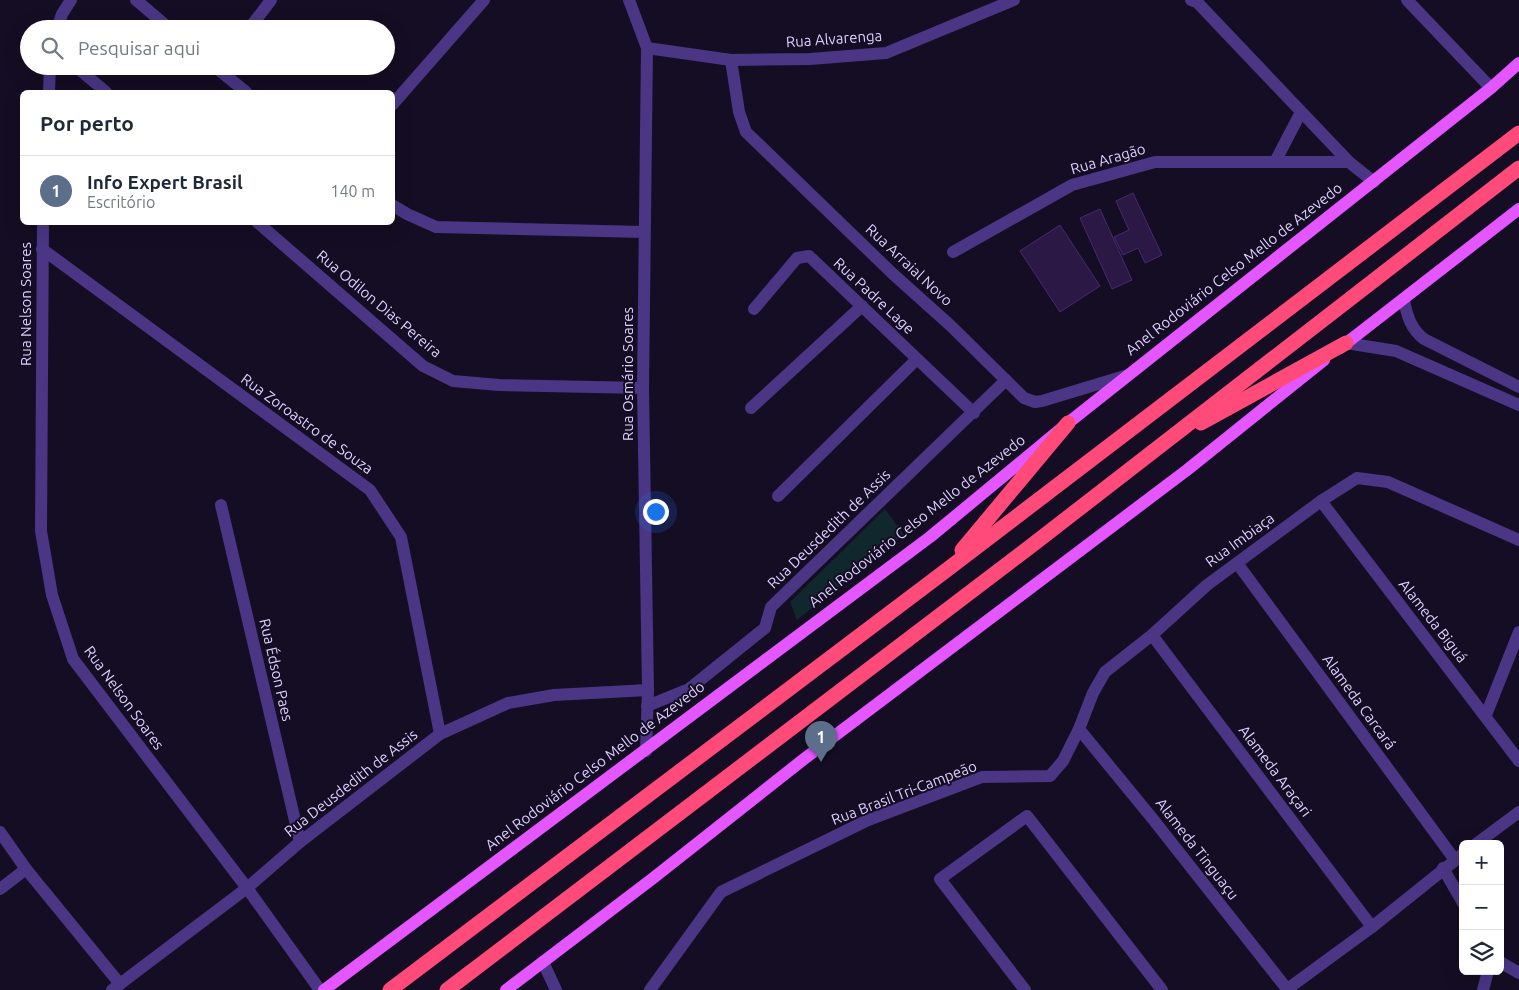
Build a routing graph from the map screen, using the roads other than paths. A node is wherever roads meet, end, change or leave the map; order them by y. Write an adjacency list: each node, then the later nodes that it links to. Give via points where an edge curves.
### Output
1 (71, 0): 9 (street)
2 (136, 0): 10 (street)
3 (271, 0): 11 (street)
4 (484, 0): 22 (street)
5 (629, 0): 12 (street, Rua Osmário Soares)
6 (1014, 0): 13 (street, Rua Alvarenga, via 886,53 810,59)
7 (1191, 0): 23 (street, via 1197,2)
8 (1407, 0): 18 (street)
9 (60, 20)
10 (159, 20)
11 (256, 20)
12 (647, 48): 13 (street, Rua Alvarenga); 33 (street, Rua Osmário Soares)
13 (731, 60): 42 (street, Rua Arraial Novo, via 739,112 746,132)
14 (1519, 63): 18 (main road, Anel Rodoviário Celso Mello de Azevedo)
15 (50, 75): 19 (street)
16 (86, 75): 20 (street)
17 (226, 75): 21 (street)
18 (1491, 88): 28 (main road, Anel Rodoviário Celso Mello de Azevedo)
19 (49, 90)
20 (104, 90)
21 (244, 90)
22 (395, 102)
23 (1302, 112): 25 (street); 26 (street)
24 (1519, 133): 55 (highway)
25 (1275, 162): 26 (street, Rua Aragão); 35 (street, Rua Aragão, via 1155,162 1072,184)
26 (1349, 162): 28 (street)
27 (1519, 168): 49 (highway)
28 (1374, 182): 41 (main road, Anel Rodoviário Celso Mello de Azevedo)
29 (395, 207): 33 (street, via 436,227)
30 (1519, 208): 36 (main road)
31 (43, 225): 34 (street, Rua Nelson Soares)
32 (259, 225): 44 (street, Rua Odilon Dias Pereira, via 423,366 453,381)
33 (644, 232): 44 (street, Rua Osmário Soares)
34 (42, 249): 62 (street, Rua Zoroastro de Souza, via 370,490 401,537); 73 (street, Rua Nelson Soares, via 41,531 52,596 73,660)
35 (953, 252)
36 (1404, 300): 39 (main road); 43 (street, via 1415,332 1424,339)
37 (862, 306): 38 (street, Rua Padre Lage, via 809,256 797,258); 40 (street, Rua Padre Lage); 46 (street)
38 (754, 310)
39 (1346, 343): 45 (street, via 1396,351); 49 (highway); 77 (main road, via 1187,470 804,759)
40 (917, 359): 47 (street, Rua Padre Lage); 50 (street)
41 (1129, 375): 42 (street, Rua Arraial Novo, via 1034,402 1024,398); 48 (main road, Anel Rodoviário Celso Mello de Azevedo)
42 (1006, 380): 47 (street, Rua Deusdedith de Assis)
43 (1519, 387)
44 (643, 388): 58 (street, Rua Osmário Soares)
45 (1519, 405)
46 (751, 408)
47 (974, 413): 59 (street, Rua Deusdedith de Assis, via 771,607 765,628 689,689)
48 (1068, 423): 55 (highway); 63 (main road, Anel Rodoviário Celso Mello de Azevedo, via 930,537)
49 (1158, 447): 84 (highway)
50 (778, 496)
51 (1321, 501): 53 (street, Rua Imbiaça, via 1357,478 1388,482); 54 (street, Rua Imbiaça); 60 (street, Alameda Biguá)
52 (221, 505): 69 (street, Rua Édson Paes)
53 (1519, 540)
54 (1237, 563): 57 (street, Rua Imbiaça, via 1207,585); 70 (street, Alameda Carcará)
55 (944, 572): 83 (highway)
56 (1519, 632): 60 (street)
57 (1152, 635): 61 (street, Rua Imbiaça, via 1105,672); 76 (street, Alameda Araçari)
58 (648, 690): 59 (street, Rua Osmário Soares); 62 (street, Rua Deusdedith de Assis, via 554,695 508,703)
59 (647, 706): 63 (street, Rua Osmário Soares)
60 (1486, 716): 64 (street, Alameda Biguá)
61 (1079, 729): 65 (street, Rua Imbiaça, via 1063,761); 90 (street, Alameda Tinguaçu)
62 (440, 734): 69 (street, Rua Deusdedith de Assis)
63 (646, 751): 82 (main road, Anel Rodoviário Celso Mello de Azevedo)
64 (1519, 761)
65 (1050, 776): 87 (street, Rua Brasil Tri-Campeão, via 982,777 866,821 721,892)
66 (1519, 812): 68 (street)
67 (0, 832): 72 (street)
68 (1481, 840)
69 (300, 842): 73 (street, Rua Deusdedith de Assis)
70 (1459, 856): 71 (street)
71 (1443, 868): 75 (street); 76 (street)
72 (26, 869): 74 (street); 81 (street)
73 (247, 888): 81 (street, Rua Deusdedith de Assis); 82 (street, Rua Nelson Soares)
74 (0, 889)
75 (1459, 896)
76 (1372, 927): 90 (street)
77 (543, 962): 85 (main road); 86 (street)
78 (1504, 964): 79 (street)
79 (1519, 973)
80 (1487, 975): 91 (street)
81 (116, 987)
82 (322, 990)
83 (390, 990)
84 (447, 990)
85 (506, 990)
86 (556, 990)
87 (650, 990)
88 (1025, 990): 89 (street, via 940,879 1027,816)
89 (1162, 990)
90 (1286, 990)
91 (1483, 990)

